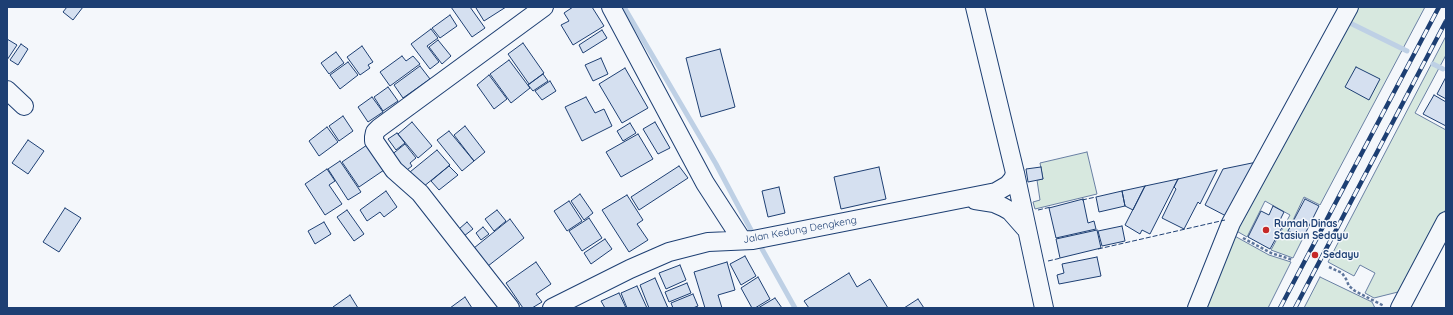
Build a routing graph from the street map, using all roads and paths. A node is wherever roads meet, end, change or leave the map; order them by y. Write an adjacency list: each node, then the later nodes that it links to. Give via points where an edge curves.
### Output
1 (544, 7): 15 (street, via 379,128 374,137 374,142 390,165 420,193)
2 (611, 7): 12 (street, via 705,184)
3 (975, 7): 7 (street)
4 (1350, 7): 11 (street)
5 (7, 90): 6 (street)
6 (24, 106)
7 (1014, 173): 8 (street, Jalan Kedung Dengkeng, via 1003,189); 10 (street)
8 (964, 199): 10 (street, via 994,203 1003,207); 12 (street, Jalan Kedung Dengkeng)
9 (1446, 221): 20 (street)
10 (1027, 230): 17 (street)
11 (1229, 230): 13 (path, via 1271,252); 18 (street)
12 (742, 240): 16 (street, Jalan Kedung Dengkeng, via 708,242 669,252)
13 (1293, 260)
14 (1329, 266): 19 (path, via 1342,273 1355,291)
15 (510, 308)
16 (552, 308)
17 (1044, 308)
18 (1197, 308)
19 (1388, 308)
20 (1400, 308)

